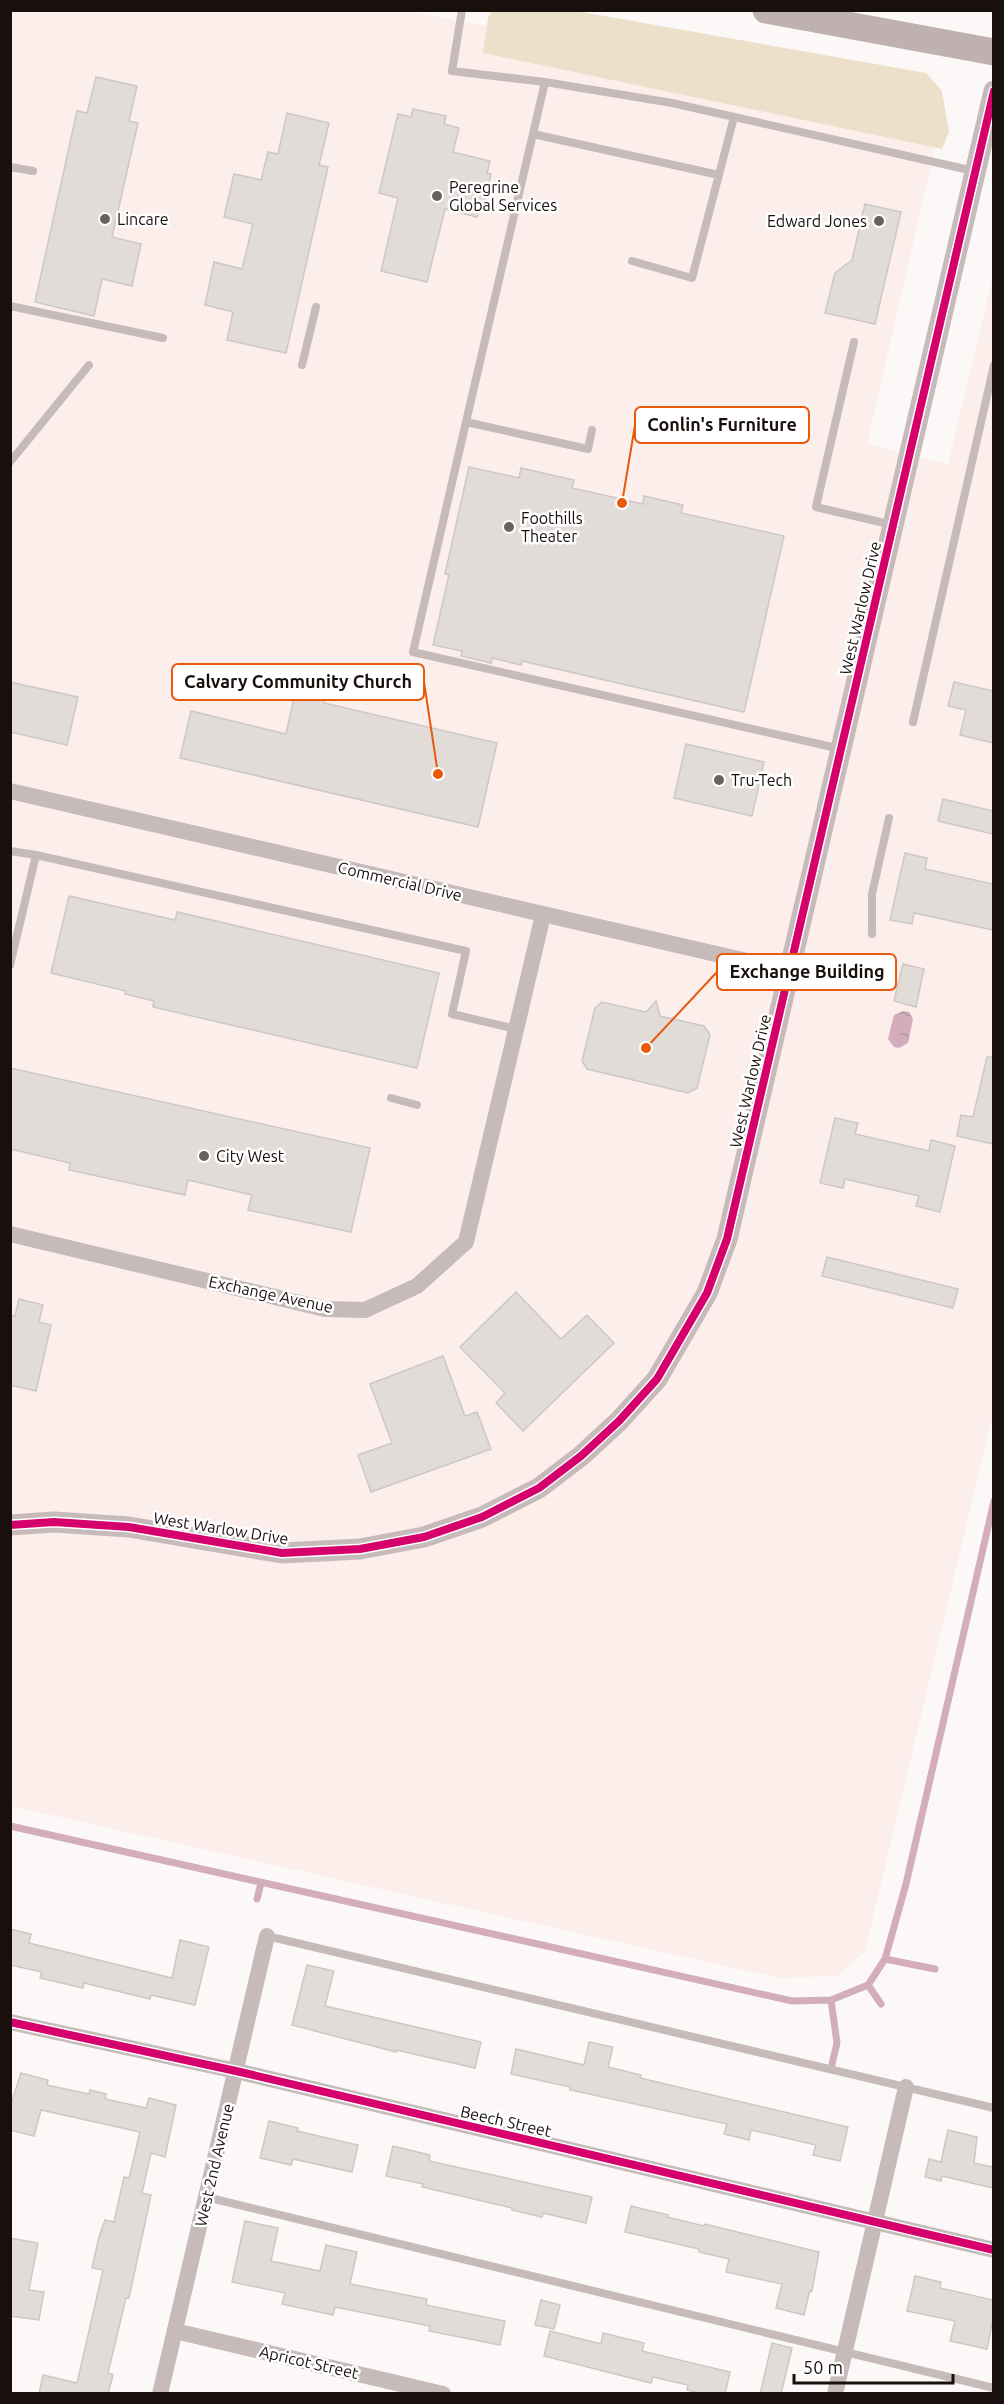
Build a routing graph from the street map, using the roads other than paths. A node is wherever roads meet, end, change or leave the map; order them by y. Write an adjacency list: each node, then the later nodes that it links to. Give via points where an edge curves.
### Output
1 (462, 10): 4 (lane, via 452,71)
2 (766, 10): 3 (main road)
3 (993, 52)
4 (544, 82): 6 (lane); 7 (lane)
5 (993, 91): 10 (street, West Warlow Drive)
6 (734, 117): 10 (lane); 11 (lane)
7 (533, 134): 11 (lane); 20 (lane)
8 (10, 167): 9 (lane)
9 (33, 171)
10 (975, 171): 23 (street, West Warlow Drive)
11 (719, 175): 12 (lane, via 693,278)
12 (632, 261)
13 (10, 306): 15 (lane)
14 (316, 307): 18 (lane)
15 (164, 338)
16 (854, 342): 23 (lane, via 816,507)
17 (89, 365): 22 (lane)
18 (302, 365)
19 (993, 365): 24 (lane)
20 (466, 422): 21 (lane, via 588,449); 25 (lane, via 413,652)
21 (592, 430)
22 (10, 462)
23 (894, 525): 25 (street, West Warlow Drive)
24 (913, 722)
25 (841, 749): 34 (street, West Warlow Drive)
26 (10, 791): 30 (street, Commercial Drive)
27 (889, 818): 31 (lane, via 872,894)
28 (10, 850): 29 (lane)
29 (36, 855): 32 (lane); 35 (lane, via 466,951 452,1014)
30 (543, 915): 34 (street, Commercial Drive); 35 (street, Exchange Avenue)
31 (872, 934)
32 (12, 950): 33 (lane)
33 (10, 965)
34 (790, 971): 39 (street, West Warlow Drive, via 727,1239 707,1293 657,1379 619,1421 539,1488 482,1516 424,1537 360,1549 282,1553 129,1527 54,1522)
35 (516, 1029): 38 (street, Exchange Avenue, via 466,1242 417,1286 365,1310 325,1309)
36 (391, 1098): 37 (lane)
37 (417, 1105)
38 (10, 1234)
39 (10, 1525)
40 (267, 1936): 42 (street, West 2nd Avenue); 43 (lane)
41 (10, 2022): 42 (street, Beech Street)
42 (236, 2071): 45 (street, West 2nd Avenue); 46 (street, Beech Street)
43 (906, 2087): 44 (lane); 46 (street)
44 (993, 2108)
45 (206, 2197): 48 (street, West 2nd Avenue); 49 (lane)
46 (875, 2222): 47 (street, Beech Street); 49 (street)
47 (993, 2250)
48 (175, 2331): 51 (street, West 2nd Avenue); 52 (street, Apricot Street)
49 (845, 2353): 50 (lane); 53 (street)
50 (993, 2388)
51 (160, 2394)
52 (443, 2394)
53 (835, 2394)

